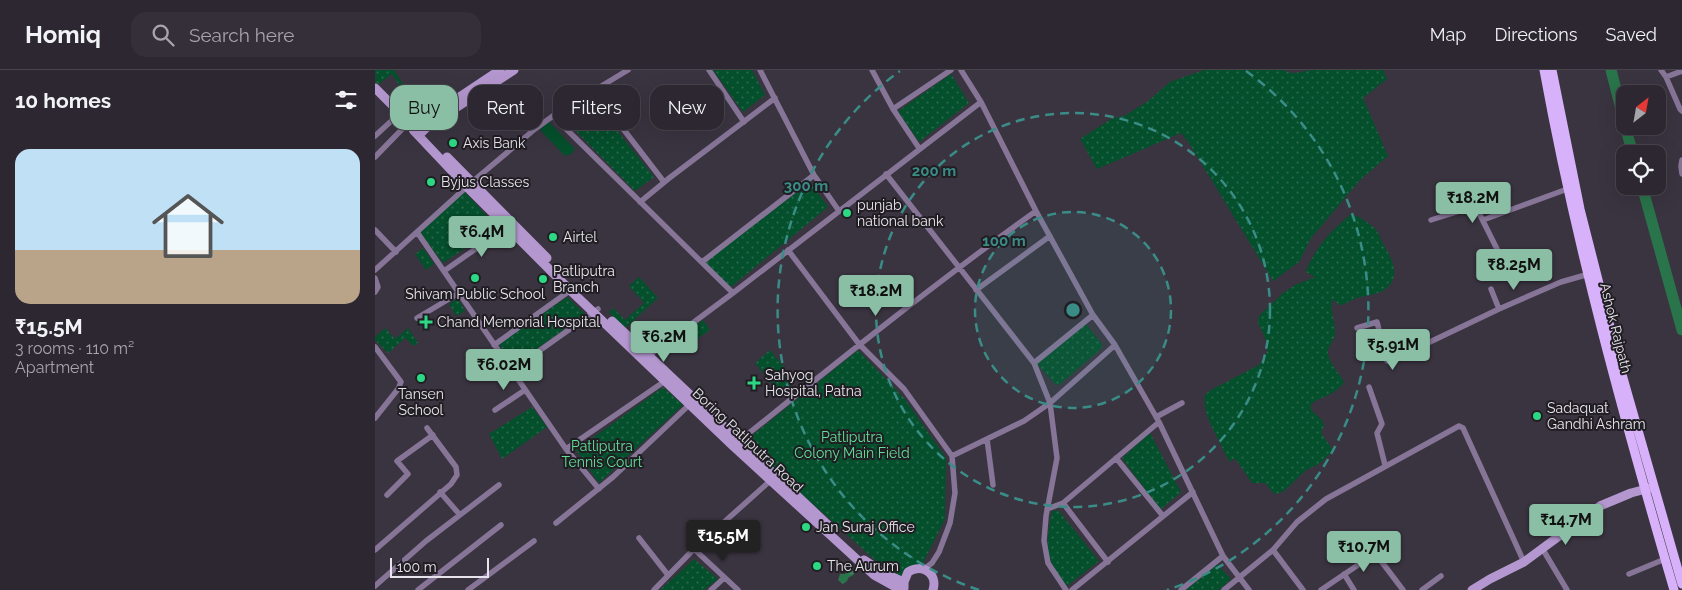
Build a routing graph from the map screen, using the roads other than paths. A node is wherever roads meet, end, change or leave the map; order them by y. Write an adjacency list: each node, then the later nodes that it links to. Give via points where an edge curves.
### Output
1 (514, 70): 12 (street)
2 (628, 70): 14 (street)
3 (709, 70): 24 (street)
4 (761, 70): 16 (street)
5 (872, 70): 20 (street)
6 (951, 70): 20 (street)
7 (961, 70): 18 (street)
8 (1544, 70): 38 (main road, Ashok Rajpath)
9 (1553, 70): 38 (main road, Ashok Rajpath)
10 (1661, 70): 13 (street)
11 (1682, 71): 13 (street)
12 (496, 75): 17 (street)
13 (1666, 77): 21 (street)
14 (604, 85)
15 (375, 88): 19 (street, Boring Patliputra Road)
16 (775, 98): 24 (street); 35 (street)
17 (458, 100)
18 (981, 102): 30 (street); 41 (street)
19 (390, 104)
20 (893, 108): 30 (street)
21 (1682, 111)
22 (553, 116): 37 (street)
23 (390, 122): 29 (street)
24 (744, 122): 36 (street)
25 (414, 130): 31 (street)
26 (416, 130): 37 (street, Boring Patliputra Road)
27 (567, 130): 39 (street)
28 (624, 130): 36 (street)
29 (375, 136)
30 (919, 148): 33 (street)
31 (375, 157)
32 (1682, 160): 34 (street)
33 (886, 174): 40 (street); 52 (street)
34 (1682, 174)
35 (814, 176): 40 (street); 51 (street)
36 (664, 182): 39 (street)
37 (469, 184): 44 (street, Boring Patliputra Road); 46 (street); 57 (street, Boring Patliputra Road)
38 (1572, 188): 43 (street); 55 (main road, Ashok Rajpath)
39 (640, 202): 51 (street)
40 (839, 211): 48 (street)
41 (1036, 211): 47 (street); 52 (street)
42 (1431, 220): 43 (street, via 1472,207)
43 (1483, 220): 50 (street)
44 (507, 227): 54 (street); 57 (street, Boring Patliputra Road)
45 (375, 230): 49 (street)
46 (417, 232): 49 (street); 54 (street)
47 (1051, 236): 59 (street); 65 (street)
48 (788, 250): 62 (street); 68 (street)
49 (396, 252): 53 (street)
50 (1502, 259)
51 (702, 262): 62 (street)
52 (959, 267): 59 (street); 68 (street)
53 (375, 270)
54 (444, 271): 61 (street)
55 (1592, 273): 63 (street); 95 (main road, Ashok Rajpath)
56 (375, 278): 60 (street, via 378,286)
57 (573, 288): 64 (street, Boring Patliputra Road); 69 (street)
58 (1491, 289): 63 (street)
59 (976, 290): 73 (street)
60 (375, 292)
61 (459, 292): 66 (street); 69 (street)
62 (733, 293): 72 (street)
63 (1499, 308): 67 (street, via 1390,361 1387,360 1377,322)
64 (596, 310): 72 (street, Boring Patliputra Road); 74 (street)
65 (1093, 315): 70 (street); 73 (street)
66 (417, 318)
67 (1357, 328)
68 (859, 344): 87 (street); 89 (street, via 904,389)
69 (494, 345): 74 (street)
70 (1115, 345): 78 (street); 83 (street)
71 (375, 347): 82 (street, via 401,382)
72 (646, 358): 75 (street, Boring Patliputra Road); 87 (street, Boring Patliputra Road)
73 (1034, 363): 78 (street)
74 (511, 371): 77 (street)
75 (665, 382): 80 (street, Boring Patliputra Road); 88 (street)
76 (1369, 387): 91 (street, via 1381,424 1377,432)
77 (525, 390): 81 (street); 88 (street)
78 (1051, 403): 86 (street); 101 (street, via 1057,458)
79 (1182, 403): 83 (street)
80 (689, 405): 87 (street, Boring Patliputra Road); 96 (street)
81 (495, 410)
82 (375, 418)
83 (1157, 420): 90 (street); 98 (street)
84 (427, 428): 85 (street)
85 (433, 435): 97 (street, via 458,471); 99 (street, via 397,461 407,474)
86 (987, 439): 89 (street); 94 (street)
87 (735, 444): 92 (street, Boring Patliputra Road); 106 (street, Boring Patliputra Road)
88 (566, 449): 96 (street)
89 (952, 456): 119 (street, via 955,493 950,522 939,552)
90 (1116, 458): 100 (street); 103 (street)
91 (1385, 465): 113 (street, via 1326,499 1297,522); 118 (street, via 1393,464 1461,426)
92 (770, 480): 106 (street, Boring Patliputra Road); 111 (street)
93 (499, 486): 102 (street)
94 (993, 486)
95 (1650, 488): 110 (street, via 1600,506); 116 (main road, Ashok Rajpath); 126 (main road, Ashok Rajpath)
96 (599, 489): 104 (street)
97 (441, 492): 102 (street); 112 (street)
98 (1193, 492): 103 (street); 115 (street)
99 (387, 495)
100 (1063, 503): 101 (street); 117 (street)
101 (1047, 509): 135 (street, via 1044,541 1048,564)
102 (460, 515): 127 (street)
103 (1163, 516): 117 (street)
104 (556, 523)
105 (501, 525): 129 (street)
106 (824, 526): 128 (street, Boring Patliputra Road, via 874,575)
107 (639, 538): 122 (street)
108 (1395, 540): 114 (street)
109 (534, 541): 130 (street)
110 (1542, 548): 118 (street); 146 (street)
111 (694, 549): 122 (street); 125 (street)
112 (375, 550)
113 (1273, 550): 123 (street); 140 (street)
114 (1375, 553): 120 (street); 143 (street)
115 (1223, 556): 123 (street); 137 (street)
116 (1665, 559): 121 (street); 147 (main road, Ashok Rajpath)
117 (1108, 562): 136 (street)
118 (1524, 562): 145 (street)
119 (924, 569): 128 (street, via 908,572); 134 (street, via 932,575)
120 (1344, 574): 141 (street); 142 (street)
121 (1629, 574)
122 (668, 575): 131 (street)
123 (1239, 576): 138 (street); 139 (street)
124 (1441, 576): 144 (street)
125 (725, 578): 132 (street); 133 (street)
126 (1682, 584)
127 (375, 586)
128 (903, 587)
129 (418, 590)
130 (468, 590)
131 (653, 590)
132 (711, 590)
133 (738, 590)
134 (933, 590)
135 (1066, 590)
136 (1072, 590)
137 (1181, 590)
138 (1224, 590)
139 (1249, 590)
140 (1303, 590)
141 (1321, 590)
142 (1354, 590)
143 (1403, 590)
144 (1422, 590)
145 (1472, 590)
146 (1567, 590)
147 (1674, 590)

